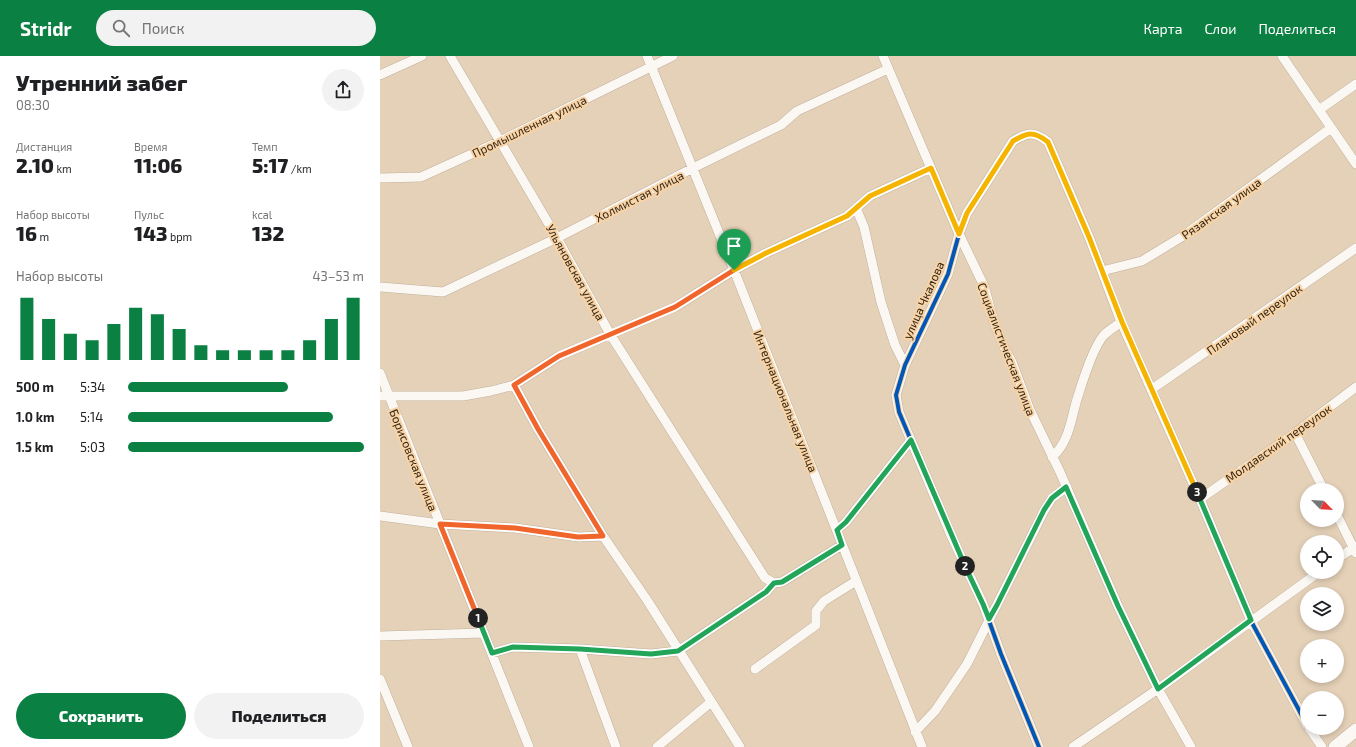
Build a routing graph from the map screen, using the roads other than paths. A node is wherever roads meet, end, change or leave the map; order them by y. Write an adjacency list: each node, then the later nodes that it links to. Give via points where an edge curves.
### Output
1 (422, 56): 9 (street)
2 (450, 56): 13 (street, Ульяновская улица)
3 (647, 56): 7 (street, Интернациональная улица)
4 (673, 56): 7 (street, Промышленная улица)
5 (883, 56): 8 (street, Социалистическая улица)
6 (1282, 56): 11 (street)
7 (651, 67): 13 (street, Промышленная улица); 15 (street, Интернациональная улица)
8 (888, 69): 15 (street, Холмистая улица, via 797,111 781,126); 16 (street, Социалистическая улица)
9 (380, 74)
10 (1356, 84): 11 (street)
11 (1319, 110): 12 (street)
12 (1331, 128): 14 (street); 23 (street, Рязанская улица, via 1183,236 1142,261)
13 (500, 141): 17 (street, Промышленная улица, via 421,177); 20 (street, Ульяновская улица)
14 (1356, 164)
15 (693, 168): 20 (street, Холмистая улица); 22 (street, Интернациональная улица)
16 (931, 168): 18 (street, via 870,196); 19 (street, Социалистическая улица)
17 (380, 178)
18 (856, 208): 22 (street, via 847,216); 27 (street, via 864,227 881,302 894,344)
19 (959, 234): 23 (street, улица Чкалова, via 967,213 1013,141 1030,134 1039,135 1048,142); 27 (street, улица Чкалова, via 948,274); 35 (street, Социалистическая улица, via 984,286 1004,346)
20 (557, 238): 24 (street, Холмистая улица, via 443,292); 26 (street, Ульяновская улица)
21 (1356, 248): 31 (street, Плановый переулок)
22 (734, 270): 26 (street, via 675,307); 42 (street, Интернациональная улица)
23 (1102, 271): 25 (street)
24 (380, 287)
25 (1122, 322): 31 (street); 35 (street, via 1105,334 1097,346 1078,396 1071,425 1058,453)
26 (610, 334): 29 (street, via 559,356); 49 (street, Ульяновская улица, via 766,578)
27 (905, 365): 34 (street, улица Чкалова, via 896,395 899,412)
28 (380, 373): 32 (street, Борисовская улица)
29 (514, 385): 32 (street, via 463,396); 43 (street)
30 (1356, 387): 33 (street, Молдавский переулок)
31 (1152, 390): 38 (street)
32 (385, 397): 40 (street, Борисовская улица)
33 (1295, 433): 36 (street); 38 (street, Молдавский переулок)
34 (911, 440): 42 (street); 50 (street, улица Чкалова)
35 (1052, 457): 37 (street, Социалистическая улица)
36 (1320, 483)
37 (1066, 487): 50 (street, via 1052,498 1044,510); 59 (street, Социалистическая улица, via 1118,606)
38 (1200, 499): 51 (street)
39 (380, 516): 40 (street)
40 (440, 524): 43 (street, via 515,528 578,537); 52 (street, Борисовская улица)
41 (1343, 527): 45 (street)
42 (837, 530): 44 (street, Интернациональная улица)
43 (603, 536): 55 (street)
44 (842, 545): 48 (street, Интернациональная улица); 49 (street, via 782,582)
45 (1355, 549): 46 (street)
46 (1344, 555)
47 (1309, 579): 51 (street)
48 (856, 581): 57 (street, via 824,601 816,611 816,625); 63 (street, Интернациональная улица)
49 (774, 583): 55 (street, via 766,592)
50 (989, 619): 63 (street, via 967,664 935,711); 71 (street, улица Чкалова)
51 (1251, 620): 59 (street); 61 (street)
52 (484, 633): 53 (street); 56 (street, Борисовская улица)
53 (380, 636)
54 (580, 649): 55 (street, via 651,654); 56 (street, via 513,647); 68 (street)
55 (678, 651): 60 (street)
56 (492, 653): 67 (street, Борисовская улица)
57 (755, 669)
58 (380, 679): 66 (street)
59 (1158, 689): 72 (street); 73 (street, Социалистическая улица)
60 (711, 702): 69 (street); 70 (street)
61 (1300, 711)
62 (1356, 730): 75 (street)
63 (915, 732): 65 (street, Интернациональная улица)
64 (1314, 735): 74 (street)
65 (919, 746)
66 (408, 747)
67 (529, 747)
68 (616, 747)
69 (657, 747)
70 (740, 747)
71 (1039, 747)
72 (1073, 747)
73 (1191, 747)
74 (1322, 747)
75 (1335, 747)

